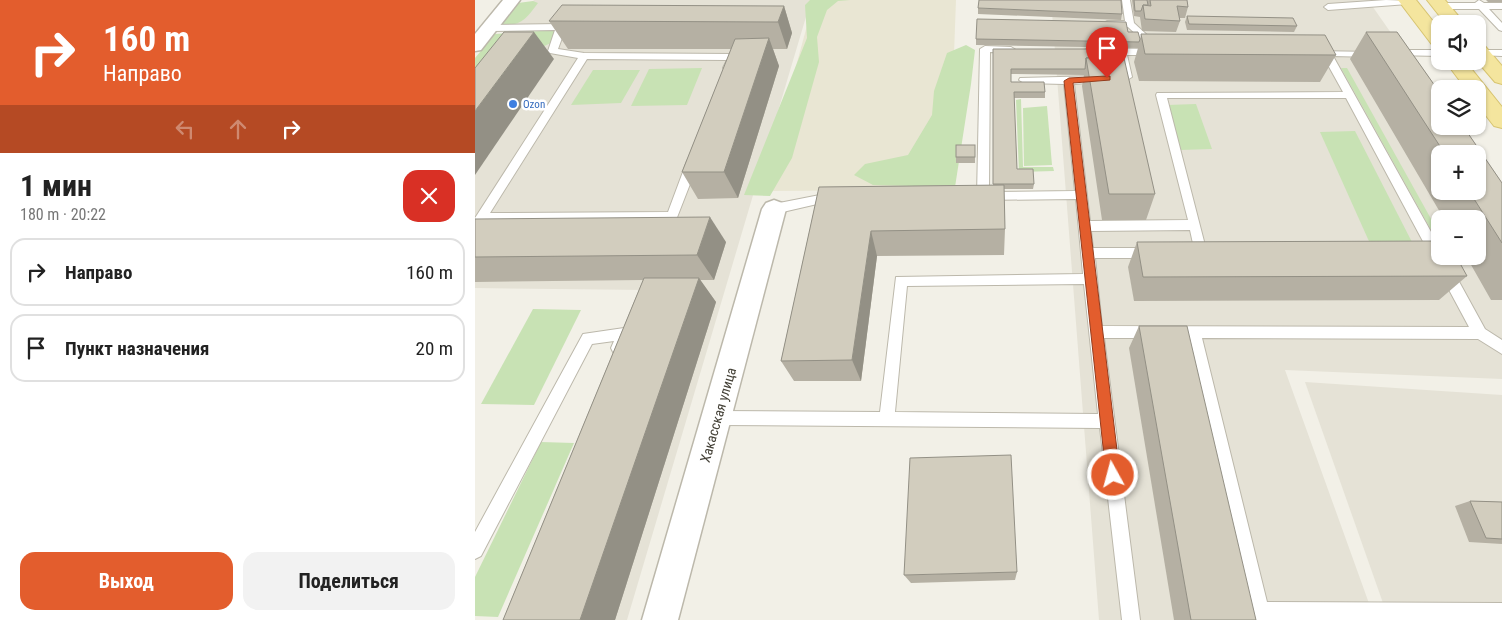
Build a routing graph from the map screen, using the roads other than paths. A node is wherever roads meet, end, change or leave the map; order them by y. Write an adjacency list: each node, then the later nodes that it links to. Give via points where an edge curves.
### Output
1 (512, 0): 11 (street)
2 (1126, 0): 10 (lane)
3 (1408, 1): 6 (lane); 13 (main road)
4 (1439, 3): 5 (lane); 8 (main road)
5 (1479, 3): 7 (lane); 12 (lane)
6 (1328, 6)
7 (1502, 6)
8 (1449, 15)
9 (1100, 24): 10 (lane)
10 (1130, 24): 18 (lane, via 1162,52)
11 (490, 28): 14 (street); 23 (lane, via 561,27 553,51)
12 (1502, 28)
13 (1431, 30)
14 (475, 46)
15 (1024, 50): 35 (lane, via 985,49 978,196)
16 (1073, 51): 18 (lane)
17 (1486, 51): 19 (lane)
18 (1122, 52): 30 (lane, via 1127,77)
19 (1502, 52)
20 (1308, 53): 22 (lane)
21 (1431, 53): 22 (lane)
22 (1327, 54): 31 (lane)
23 (584, 56): 26 (lane, via 733,57); 38 (lane)
24 (1486, 59): 27 (main road)
25 (1462, 70): 29 (main road)
26 (726, 75)
27 (1502, 78)
28 (1024, 80): 30 (lane)
29 (1470, 80)
30 (1069, 81): 35 (lane)
31 (1349, 95): 39 (lane, via 1161,95); 41 (lane)
32 (1486, 101): 33 (main road)
33 (1502, 121)
34 (695, 155): 38 (lane, via 672,217)
35 (1082, 195): 40 (lane)
36 (851, 196): 37 (lane, via 833,196)
37 (774, 209): 54 (street, Хакасская улица)
38 (478, 219)
39 (1195, 225): 40 (lane); 44 (lane)
40 (1085, 226): 42 (lane)
41 (1431, 244)
42 (1088, 253): 43 (lane); 48 (lane)
43 (1164, 253)
44 (1202, 253)
45 (1417, 253): 46 (lane)
46 (1431, 253)
47 (1443, 265): 51 (lane)
48 (1091, 279): 49 (lane); 55 (lane, via 901,281)
49 (1096, 332): 50 (lane); 56 (lane)
50 (1194, 332): 51 (lane); 59 (lane)
51 (1480, 333): 52 (lane)
52 (1502, 348)
53 (612, 362): 57 (lane, via 624,334 589,338)
54 (717, 418): 55 (lane); 60 (street, Хакасская улица)
55 (887, 419): 56 (lane)
56 (1106, 421): 61 (lane)
57 (475, 550)
58 (1502, 612): 59 (lane)
59 (1261, 616)
60 (660, 620)
61 (1131, 620)

